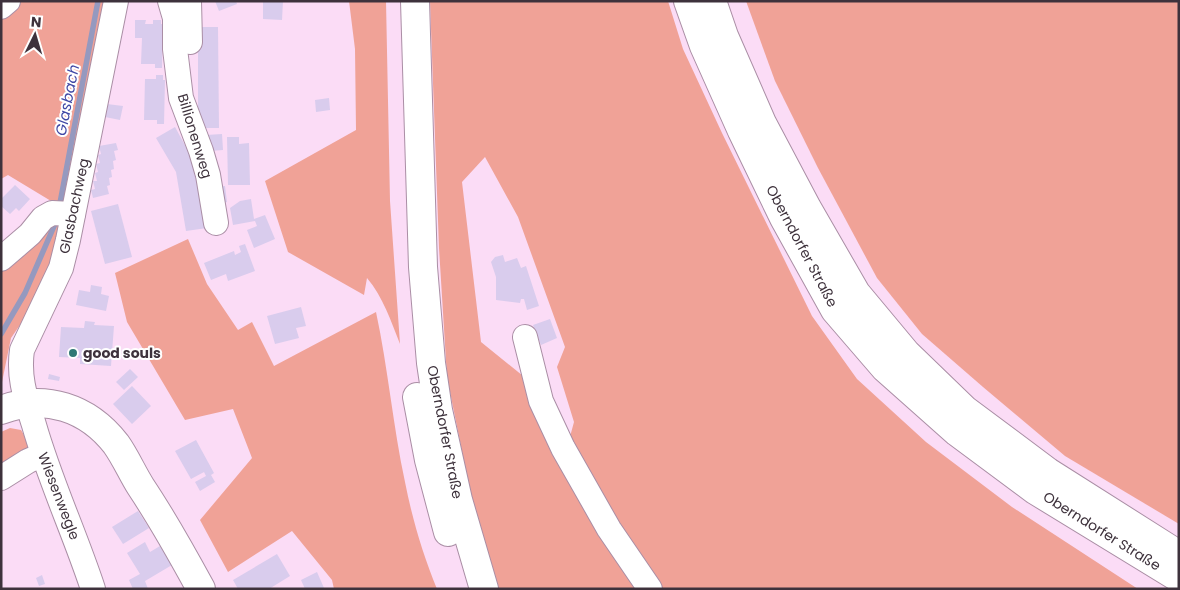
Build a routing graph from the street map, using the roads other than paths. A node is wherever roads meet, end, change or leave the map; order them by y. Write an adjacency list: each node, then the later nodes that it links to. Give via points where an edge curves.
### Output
1 (8, 1): 9 (street)
2 (116, 1): 11 (street, Glasbachweg)
3 (170, 1): 10 (street, Billionenweg, via 175,18)
4 (190, 1): 10 (street, Billionenweg, via 189,70)
5 (397, 1): 22 (main road, Oberndorfer Straße, via 411,354 429,460)
6 (415, 1): 23 (main road, Oberndorfer Straße, via 423,267 431,363 458,500)
7 (688, 1): 19 (main road, Oberndorfer Straße, via 742,131 784,218 835,310 885,368 957,432 1035,490)
8 (712, 1): 18 (main road, Oberndorfer Straße, via 762,123 807,208 856,293 906,353 965,410 1048,472)
9 (1, 7)
10 (179, 78): 12 (street, Billionenweg, via 182,98 208,175)
11 (73, 214): 13 (street, via 52,213 43,218); 15 (street, Glasbachweg, via 61,268 22,350 21,378)
12 (216, 223)
13 (1, 259)
14 (526, 337): 24 (street, via 541,401 563,448 609,529)
15 (14, 407): 16 (street, Wiesenwegle); 21 (main road, via 55,404 85,415 104,431 168,528)
16 (42, 455): 17 (street); 20 (street, Wiesenwegle)
17 (1, 478)
18 (1179, 555)
19 (1179, 578)
20 (92, 589)
21 (201, 589)
22 (465, 589)
23 (484, 589)
24 (650, 589)

